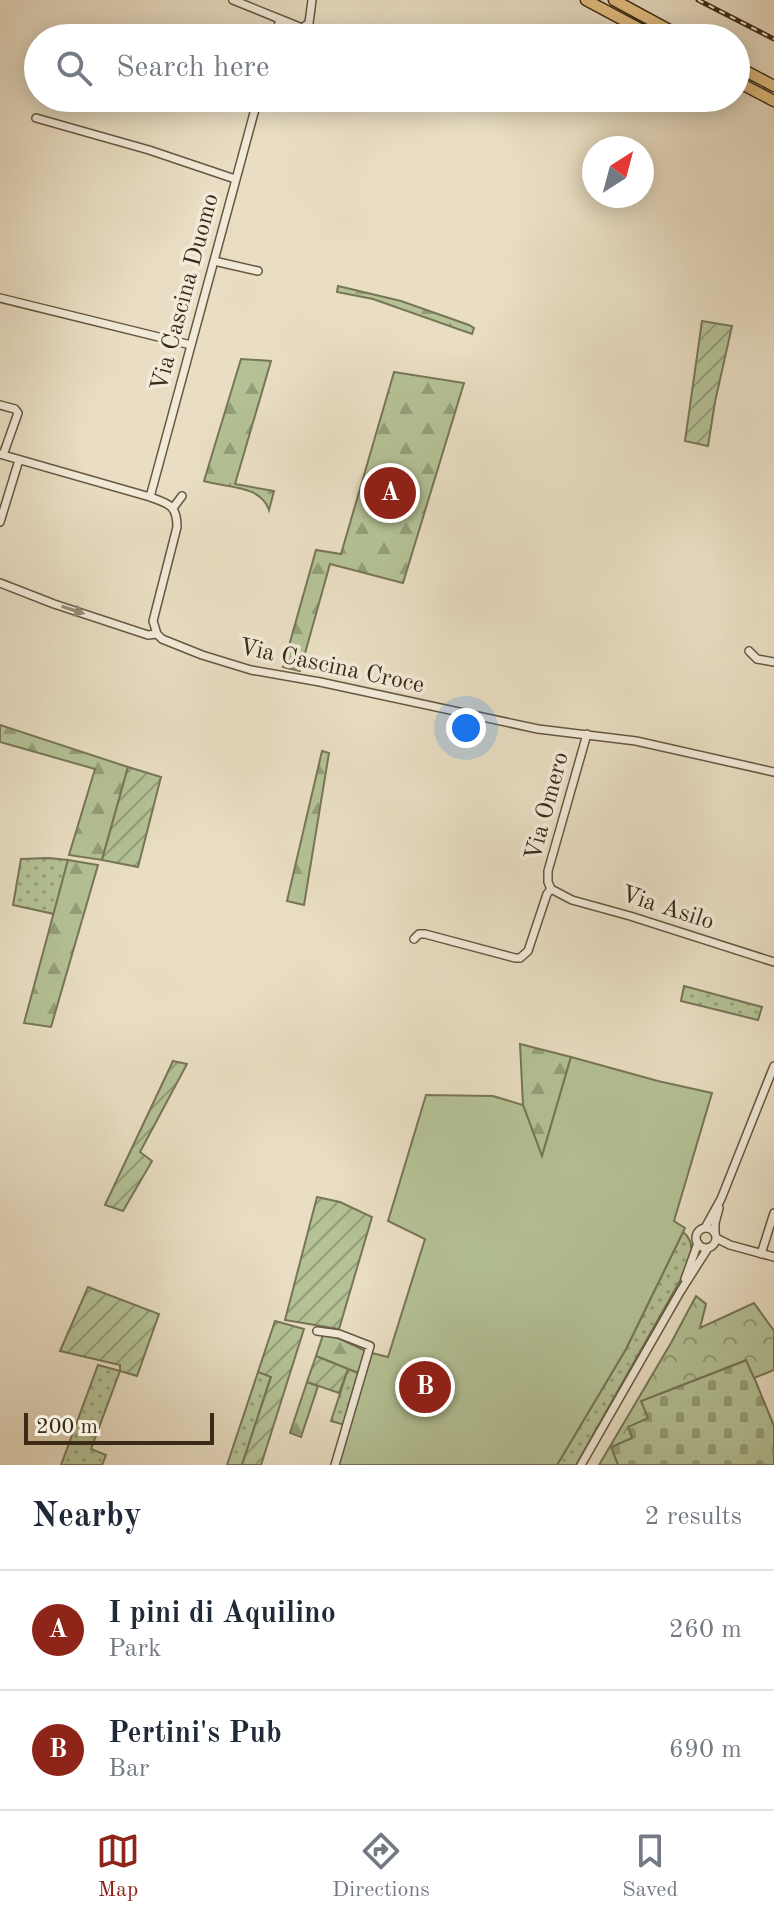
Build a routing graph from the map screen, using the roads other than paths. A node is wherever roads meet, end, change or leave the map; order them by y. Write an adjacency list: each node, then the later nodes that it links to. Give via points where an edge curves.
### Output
1 (233, 0): 5 (street)
2 (312, 0): 8 (street)
3 (586, 0): 9 (highway)
4 (614, 0): 10 (highway)
5 (280, 19): 6 (street); 7 (street)
6 (279, 24)
7 (292, 24)
8 (308, 24)
9 (631, 24)
10 (658, 24)
11 (750, 73): 12 (highway)
12 (774, 86)
13 (750, 88): 14 (highway)
14 (774, 101)
15 (254, 112): 17 (street, Via Cascina Duomo)
16 (36, 118): 17 (street)
17 (235, 179): 18 (street, Via Cascina Duomo)
18 (214, 261): 19 (street); 21 (street, Via Cascina Duomo)
19 (258, 271)
20 (0, 298): 21 (street)
21 (191, 345): 26 (street, Via Cascina Duomo)
22 (0, 405): 23 (street, via 18,413)
23 (2, 455): 24 (street)
24 (19, 460): 26 (street); 28 (street)
25 (182, 496): 27 (street)
26 (150, 497): 27 (street)
27 (173, 508): 30 (street, via 177,527 153,621)
28 (0, 522)
29 (0, 583): 30 (street, Via Cascina Croce, one-way to 30)
30 (157, 634): 33 (street, Via Cascina Croce, via 179,647 251,670 527,727)
31 (749, 651): 32 (street, via 757,659)
32 (774, 662)
33 (587, 734): 34 (street, Via Cascina Croce); 35 (street, Via Omero, via 548,871)
34 (774, 772)
35 (551, 889): 36 (street, Via Omero, via 528,951 520,958 425,934); 37 (street, Via Asilo)
36 (414, 939)
37 (774, 962)
38 (774, 1066): 39 (street)
39 (721, 1199): 41 (street); 42 (street)
40 (774, 1213): 44 (street)
41 (705, 1228): 42 (street, via 711,1229); 43 (street, via 697,1234)
42 (713, 1241): 43 (street, via 703,1247); 44 (street); 46 (street)
43 (698, 1243): 46 (street)
44 (761, 1254): 45 (street)
45 (774, 1257)
46 (680, 1292): 49 (street)
47 (317, 1331): 48 (street, via 370,1346)
48 (335, 1465)
49 (581, 1465)

